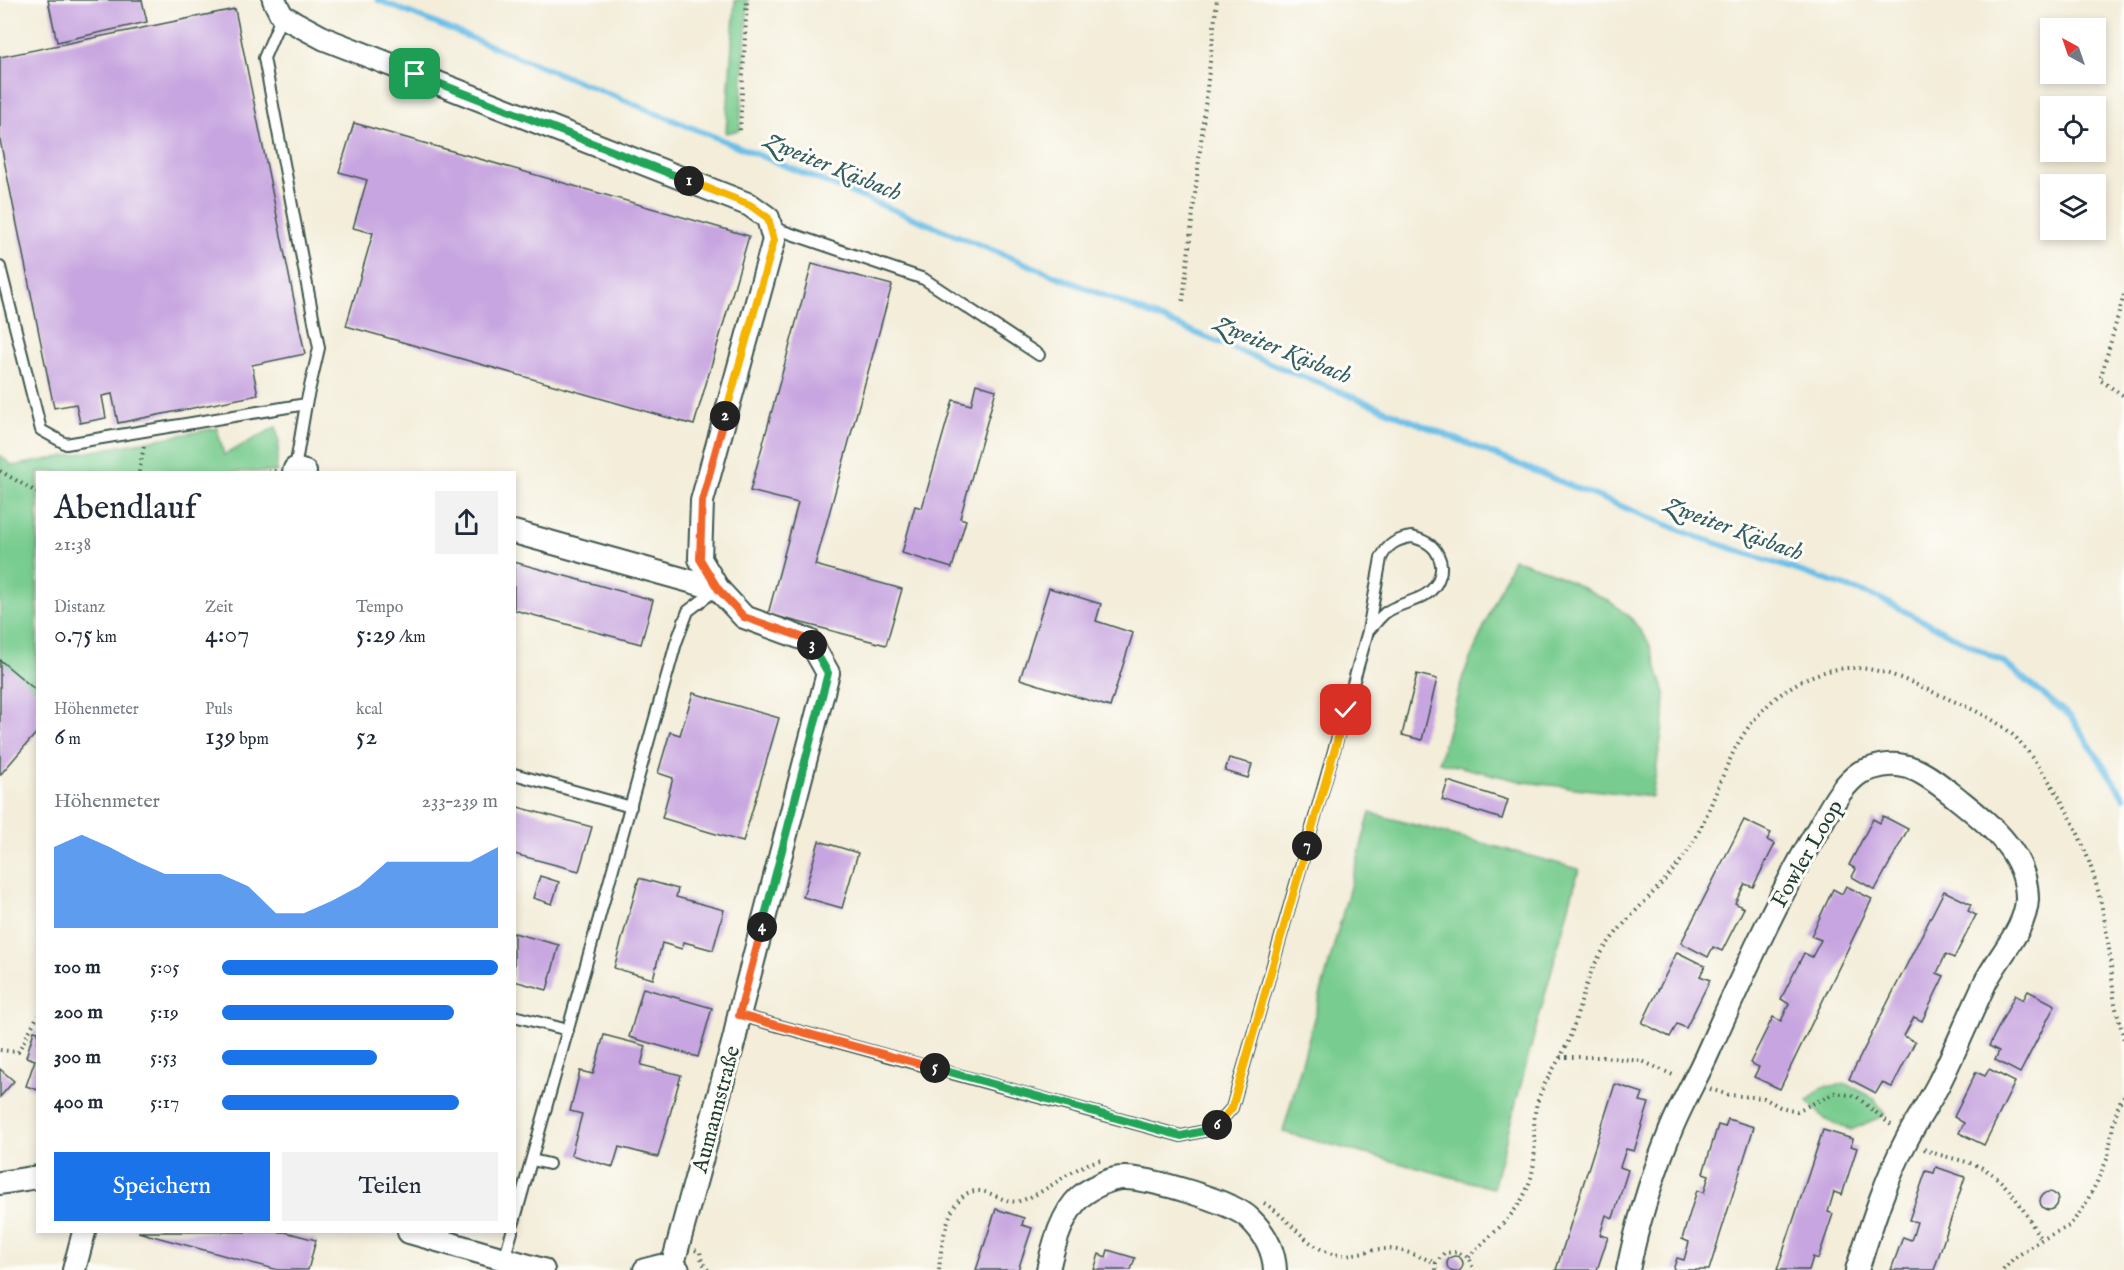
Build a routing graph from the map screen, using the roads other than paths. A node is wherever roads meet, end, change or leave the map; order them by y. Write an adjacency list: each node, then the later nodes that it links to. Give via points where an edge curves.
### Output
1 (278, 8): 2 (street, via 325,39 750,205 768,218); 5 (lane, via 264,58 319,348)
2 (771, 227): 4 (lane, via 924,279); 8 (street, via 774,240 702,501 700,559)
3 (0, 267): 5 (lane, via 41,430 66,444)
4 (1039, 355)
5 (306, 404): 6 (lane)
6 (298, 471)
7 (516, 533): 8 (street)
8 (718, 589): 11 (lane, via 688,611); 12 (street, Aumannstraße, via 744,617 810,640 828,673)
9 (1368, 631): 9 (lane, via 1385,613 1422,597 1437,583 1441,563 1431,545 1412,537 1402,538 1385,550); 12 (lane, via 1232,1108 1213,1129 1181,1136)
10 (516, 775): 11 (lane)
11 (631, 807): 14 (lane)
12 (739, 1015): 24 (street, Aumannstraße, via 682,1203)
13 (516, 1017): 14 (lane)
14 (568, 1030): 15 (lane)
15 (532, 1160): 16 (lane); 19 (lane)
16 (549, 1164)
17 (36, 1176): 18 (street)
18 (0, 1183)
19 (516, 1215)
20 (84, 1233): 25 (street)
21 (413, 1233): 23 (street)
22 (512, 1233): 23 (lane)
23 (504, 1259): 26 (street)
24 (675, 1269): 27 (street, via 660,1266)
25 (74, 1270)
26 (543, 1270)
27 (645, 1270)
28 (1048, 1270): 29 (street, via 1069,1209 1083,1194 1121,1178 1182,1189 1248,1217 1265,1237 1275,1258)
29 (1275, 1270)
30 (1628, 1270): 31 (street, Fowler Loop, via 1634,1239 1680,1107 1771,914 1839,794 1862,772 1888,763 1912,767 1933,779 2009,844 2018,860 2027,900 2017,930 1987,980 1938,1084 1906,1140)
31 (1857, 1270)

